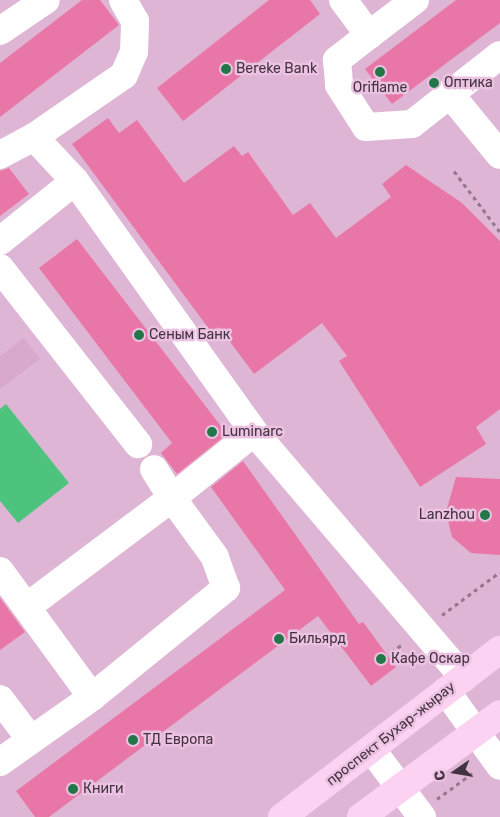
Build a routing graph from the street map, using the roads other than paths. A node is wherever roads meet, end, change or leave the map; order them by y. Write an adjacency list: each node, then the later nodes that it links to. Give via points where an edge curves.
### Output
1 (46, 0): 5 (lane)
2 (124, 0): 9 (lane, via 135,21 134,52 124,75)
3 (343, 0): 6 (lane)
4 (414, 0): 6 (lane)
5 (0, 31)
6 (369, 34): 8 (lane, via 337,60 339,86 366,126 412,124)
7 (500, 55): 8 (lane)
8 (450, 93): 10 (lane)
9 (34, 137): 11 (lane); 12 (lane)
10 (500, 155)
11 (0, 156)
12 (76, 181): 13 (lane); 15 (lane)
13 (0, 241)
14 (0, 268): 16 (lane)
15 (254, 432): 18 (lane); 22 (lane, via 422,629)
16 (138, 444)
17 (154, 469): 18 (lane)
18 (172, 498): 20 (lane); 23 (lane, via 215,557 226,588)
19 (0, 571): 20 (lane)
20 (28, 606): 23 (lane)
21 (500, 650): 22 (main road, проспект Бухар-жырау)
22 (455, 684): 26 (lane); 28 (main road, проспект Бухар-жырау)
23 (92, 697): 27 (lane)
24 (0, 699): 27 (lane)
25 (500, 714): 26 (main road)
26 (477, 734): 30 (lane); 31 (main road)
27 (31, 740): 29 (lane)
28 (372, 750): 31 (lane); 33 (main road, проспект Бухар-жырау)
29 (0, 762)
30 (497, 762)
31 (400, 787): 32 (lane); 34 (main road)
32 (420, 814)
33 (282, 817)
34 (361, 817)

